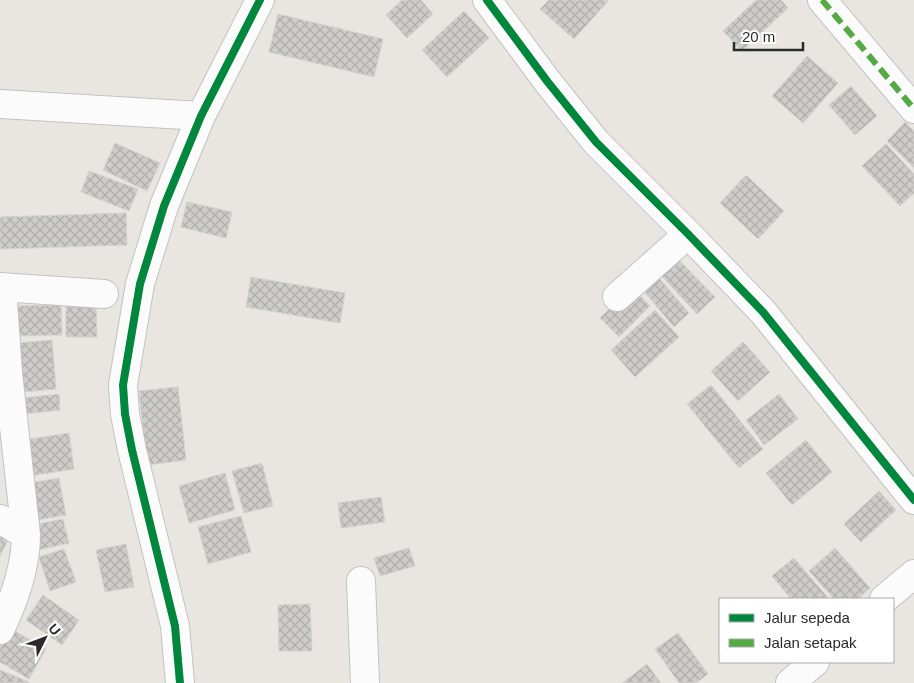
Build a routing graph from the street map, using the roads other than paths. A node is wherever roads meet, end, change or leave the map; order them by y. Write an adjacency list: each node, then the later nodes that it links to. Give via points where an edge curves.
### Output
1 (260, 0): 6 (street)
2 (487, 0): 7 (street, via 596,142)
3 (822, 0): 5 (street)
4 (0, 104): 6 (street)
5 (914, 109)
6 (201, 116): 20 (street, via 164,206 140,284 123,385 132,450 175,626)
7 (688, 234): 10 (street); 12 (street, via 763,312)
8 (1, 287): 9 (street); 11 (street)
9 (104, 294)
10 (617, 297)
11 (4, 373): 14 (street)
12 (914, 500)
13 (0, 519): 14 (street)
14 (26, 535): 18 (street, via 20,575)
15 (914, 574): 17 (street)
16 (361, 581): 21 (street)
17 (885, 598)
18 (2, 619)
19 (814, 663): 22 (street)
20 (180, 683)
21 (365, 683)
22 (790, 683)

